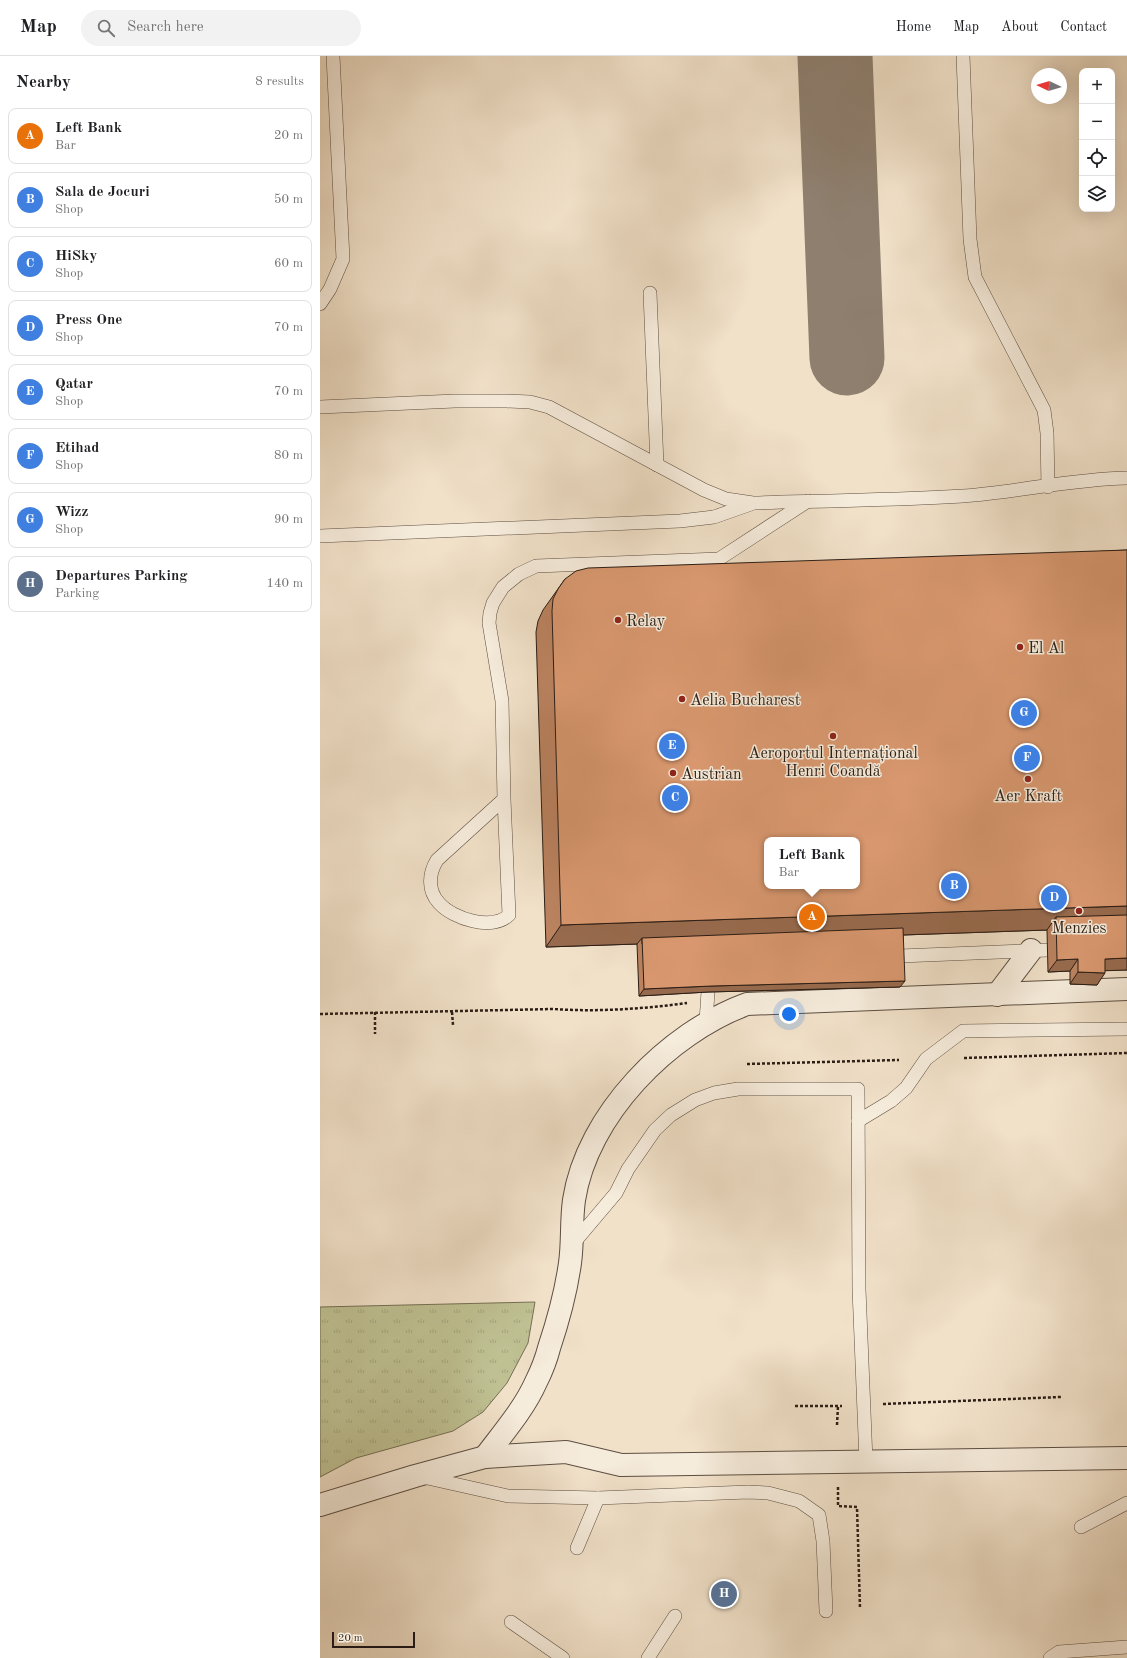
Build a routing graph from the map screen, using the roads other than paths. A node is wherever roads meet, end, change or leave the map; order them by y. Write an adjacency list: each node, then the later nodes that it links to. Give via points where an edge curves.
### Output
1 (333, 56): 4 (lane, via 343,259 330,289)
2 (963, 56): 8 (lane, via 970,239 975,277 1044,410)
3 (650, 293): 6 (lane)
4 (320, 304)
5 (320, 407): 6 (lane, via 455,401 530,402 549,407)
6 (657, 465): 10 (lane, via 726,499)
7 (1127, 478): 8 (lane, via 1100,479)
8 (1048, 487): 9 (lane, via 964,496)
9 (808, 501): 10 (lane); 12 (lane, via 719,559 536,566 519,574 503,587 493,603 489,623 502,701)
10 (753, 503): 11 (lane, via 714,517 680,521)
11 (320, 536)
12 (504, 800): 12 (lane, via 509,915 503,920 484,923 451,913 438,902 430,881 432,868 437,860)
13 (1039, 950): 14 (lane); 16 (street)
14 (900, 956)
15 (1127, 989): 16 (street)
16 (997, 995): 18 (street, via 746,1004)
17 (708, 996): 18 (lane)
18 (706, 1022): 21 (street, via 666,1052 642,1075 620,1099 604,1123 590,1148 580,1174 574,1200)
19 (1127, 1029): 20 (lane, via 963,1031 926,1059 906,1088 891,1101)
20 (858, 1121): 21 (lane, via 858,1089 738,1090 714,1093 695,1100 671,1115 655,1130 628,1169 616,1193); 24 (lane, via 859,1289)
21 (571, 1246): 22 (street, via 561,1307 536,1383)
22 (485, 1457): 24 (street, via 566,1452 621,1466); 25 (street)
23 (1127, 1458): 24 (street)
24 (866, 1461)
25 (415, 1476): 26 (lane, via 508,1496); 28 (street)
26 (598, 1498): 30 (lane); 31 (lane, via 748,1492 768,1493 799,1501 819,1515 823,1541)
27 (1127, 1504): 29 (lane)
28 (320, 1505)
29 (1081, 1527)
30 (577, 1548)
31 (826, 1610)
32 (676, 1616): 36 (lane)
33 (511, 1622): 35 (lane)
34 (1127, 1647): 37 (lane, via 1059,1652)
35 (563, 1658)
36 (648, 1658)
37 (1050, 1658)

